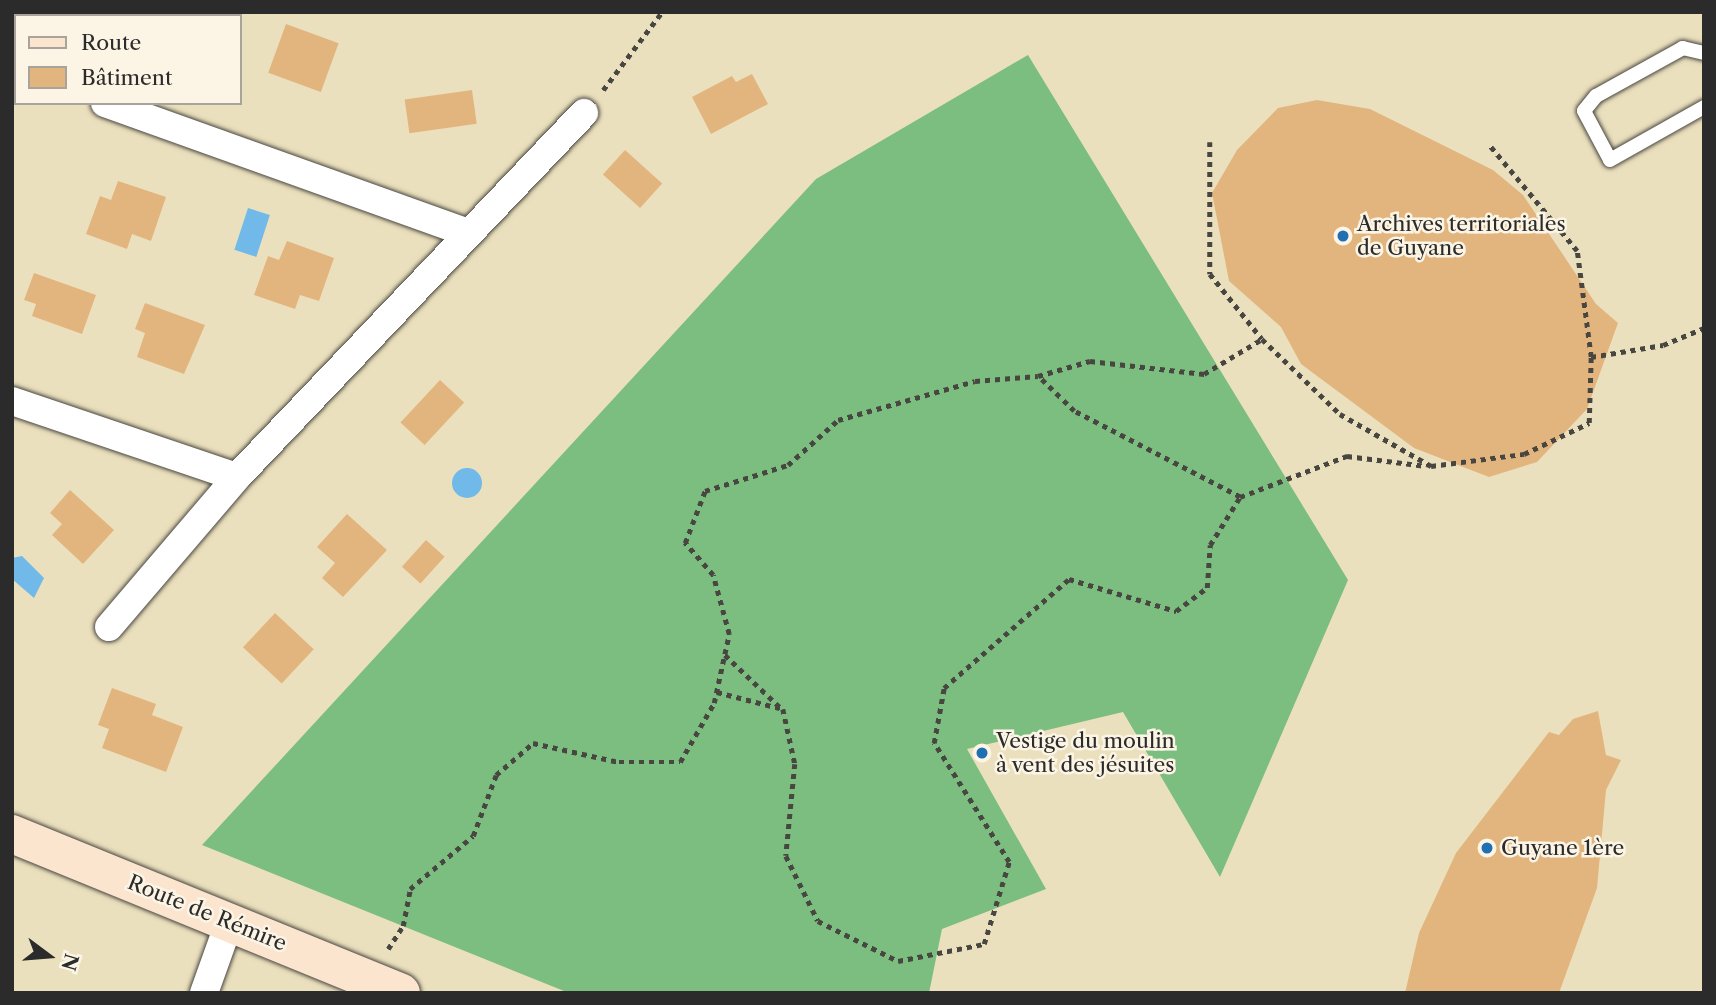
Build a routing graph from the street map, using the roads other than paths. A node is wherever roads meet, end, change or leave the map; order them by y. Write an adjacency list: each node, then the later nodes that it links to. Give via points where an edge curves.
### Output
1 (1704, 53): 3 (lane, via 1683,48 1596,96 1584,111 1610,160)
2 (111, 105): 5 (street)
3 (1704, 107)
4 (584, 113): 5 (street)
5 (465, 232): 7 (street)
6 (12, 401): 7 (street)
7 (237, 477): 8 (street)
8 (109, 627)
9 (12, 834): 10 (main road, Route de Rémire)
10 (229, 923): 11 (main road, Route de Rémire); 12 (street)
11 (384, 986)
12 (204, 993)

